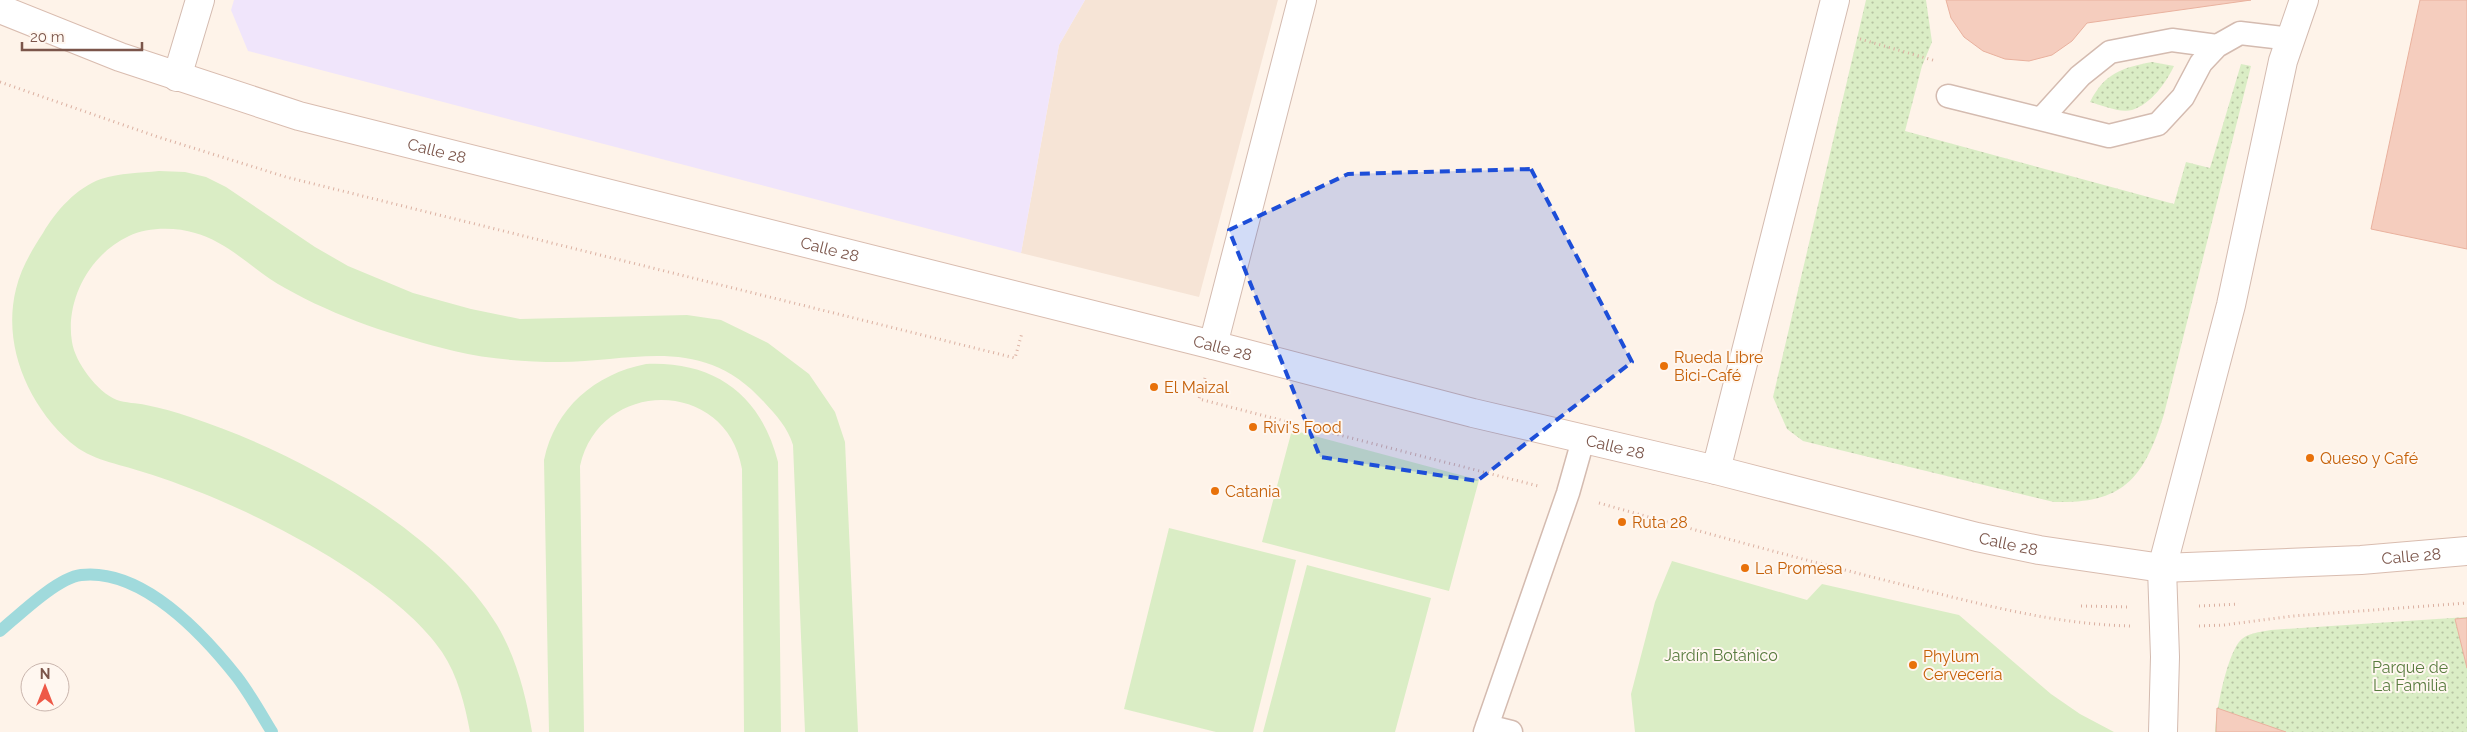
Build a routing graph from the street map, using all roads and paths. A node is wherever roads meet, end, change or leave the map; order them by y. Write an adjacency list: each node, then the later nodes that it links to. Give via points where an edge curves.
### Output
1 (200, 0): 10 (main road)
2 (1302, 0): 15 (main road)
3 (1835, 0): 17 (main road)
4 (2304, 0): 7 (main road)
5 (0, 9): 10 (main road, Calle 28)
6 (1858, 38): 9 (path)
7 (2291, 39): 8 (lane, via 2240,33); 20 (main road, via 2283,61 2231,305)
8 (2216, 46): 13 (lane, via 2172,40 2110,52 2080,76); 13 (lane, via 2201,63 2183,97 2158,124 2109,136)
9 (1936, 61)
10 (177, 77): 14 (main road, Calle 28, via 331,125)
11 (0, 82): 14 (path, via 286,177 1015,358)
12 (1948, 96): 13 (lane)
13 (2041, 119)
14 (1030, 301): 15 (main road, Calle 28)
15 (1213, 345): 16 (main road, Calle 28); 18 (path, via 1199,399)
16 (1583, 440): 17 (main road, Calle 28); 18 (lane)
17 (1716, 470): 20 (main road, Calle 28, via 1977,537 2039,550)
18 (1568, 493): 22 (path, via 1719,538 2022,614); 24 (lane)
19 (2467, 551): 20 (main road, Calle 28, via 2361,560)
20 (2162, 568): 26 (main road)
21 (2467, 603): 23 (path, via 2293,616)
22 (2097, 625)
23 (2224, 625)
24 (1486, 729): 25 (lane)
25 (1511, 732)
26 (2163, 732)

